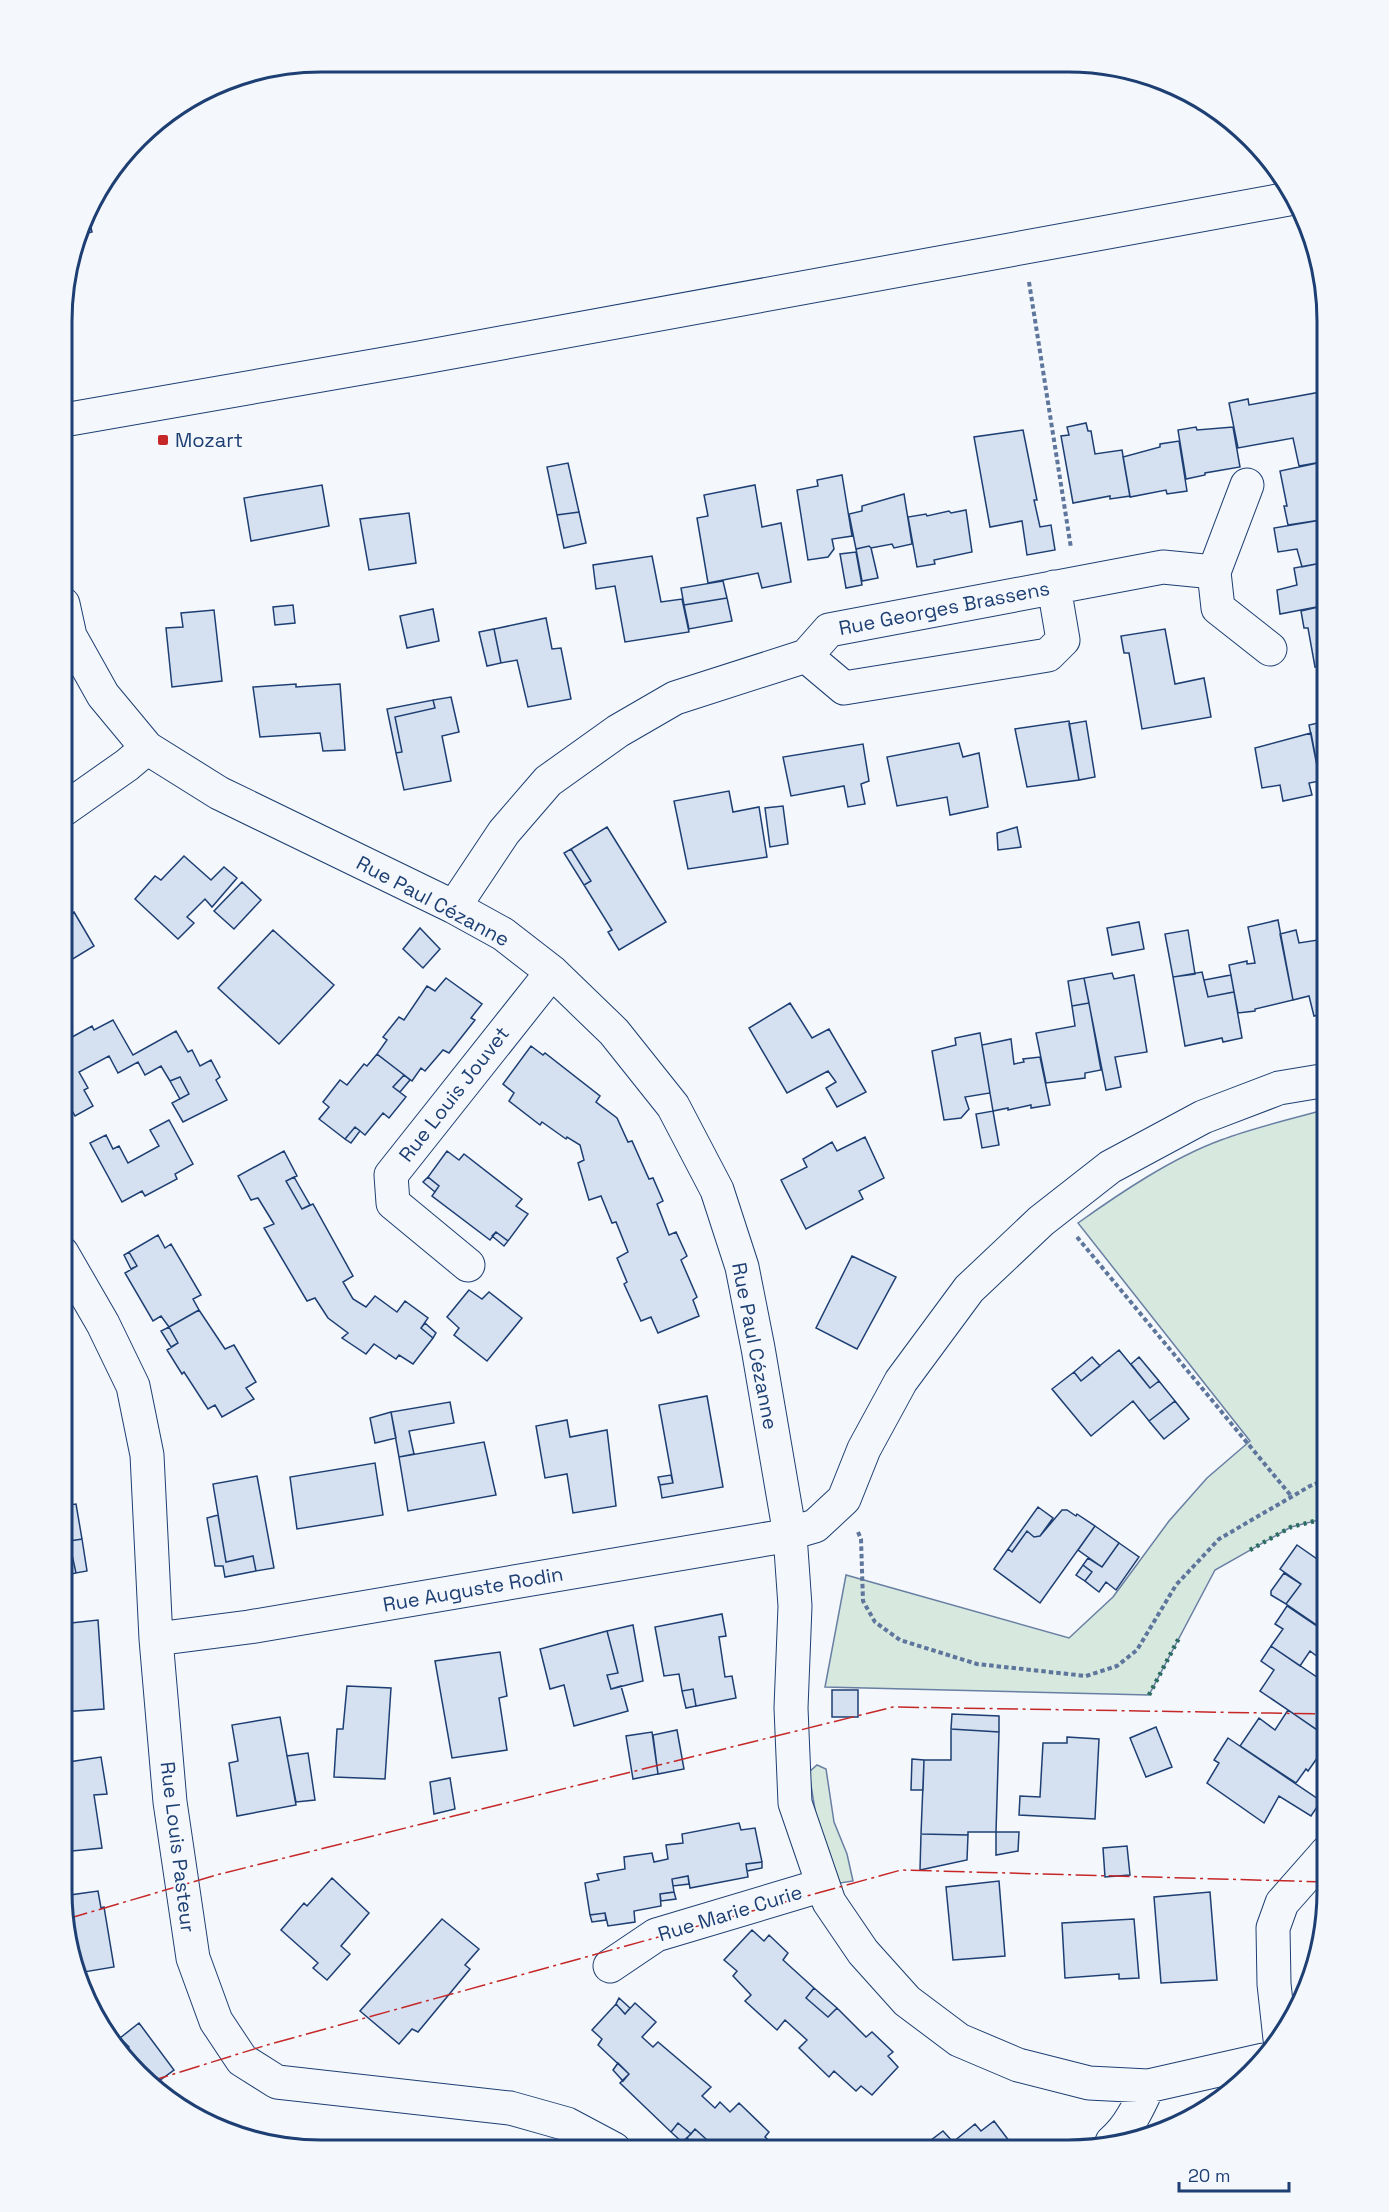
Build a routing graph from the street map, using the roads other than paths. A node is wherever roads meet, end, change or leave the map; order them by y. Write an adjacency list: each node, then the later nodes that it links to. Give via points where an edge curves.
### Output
1 (1286, 199): 2 (street)
2 (72, 418)
3 (1247, 485): 4 (street)
4 (1215, 572): 5 (street, Rue Georges Brassens, via 1163,567); 7 (street, via 1218,608)
5 (1065, 584): 8 (street, Rue Georges Brassens, via 829,630); 8 (street, via 1063,640 1048,655 844,688)
6 (72, 641): 9 (street, Rue Paul Cézanne, via 103,694)
7 (1270, 649)
8 (806, 657): 11 (street, via 675,698 618,731 548,782 504,832)
9 (147, 748): 10 (street); 11 (street, Rue Paul Cézanne, via 219,793)
10 (72, 804)
11 (454, 907): 12 (street, Rue Paul Cézanne, via 503,934)
12 (552, 972): 14 (street, Rue Louis Jouvet, via 391,1175 393,1203); 16 (street, Rue Paul Cézanne, via 614,1032 673,1106 717,1190 742,1267)
13 (1317, 1082): 16 (street, Rue Auguste Rodin, via 1280,1088 1203,1116 1110,1167 1041,1221 969,1289 901,1381 864,1449 844,1498 815,1526)
14 (468, 1265)
15 (72, 1270): 17 (street, Rue Louis Pasteur, via 133,1386 147,1455)
16 (790, 1535): 17 (street, Rue Auguste Rodin, via 249,1627); 19 (street, Rue Paul Cézanne, via 795,1606 791,1708 795,1803)
17 (156, 1639): 25 (street, Rue Louis Pasteur, via 170,1802 193,1958 216,2021 242,2060 277,2082 510,2108 567,2124)
18 (1317, 1863): 21 (street, via 1282,1903 1273,1928)
19 (823, 1885): 20 (street, Rue Marie Curie, via 656,1935); 23 (street, Rue Paul Cézanne, via 829,1902 863,1952 907,2001 959,2040 1018,2065 1089,2083)
20 (610, 1966)
21 (1278, 2024)
22 (1247, 2064): 23 (street, Rue Paul Cézanne)
23 (1148, 2086): 24 (street)
24 (1120, 2134)
25 (597, 2140)

